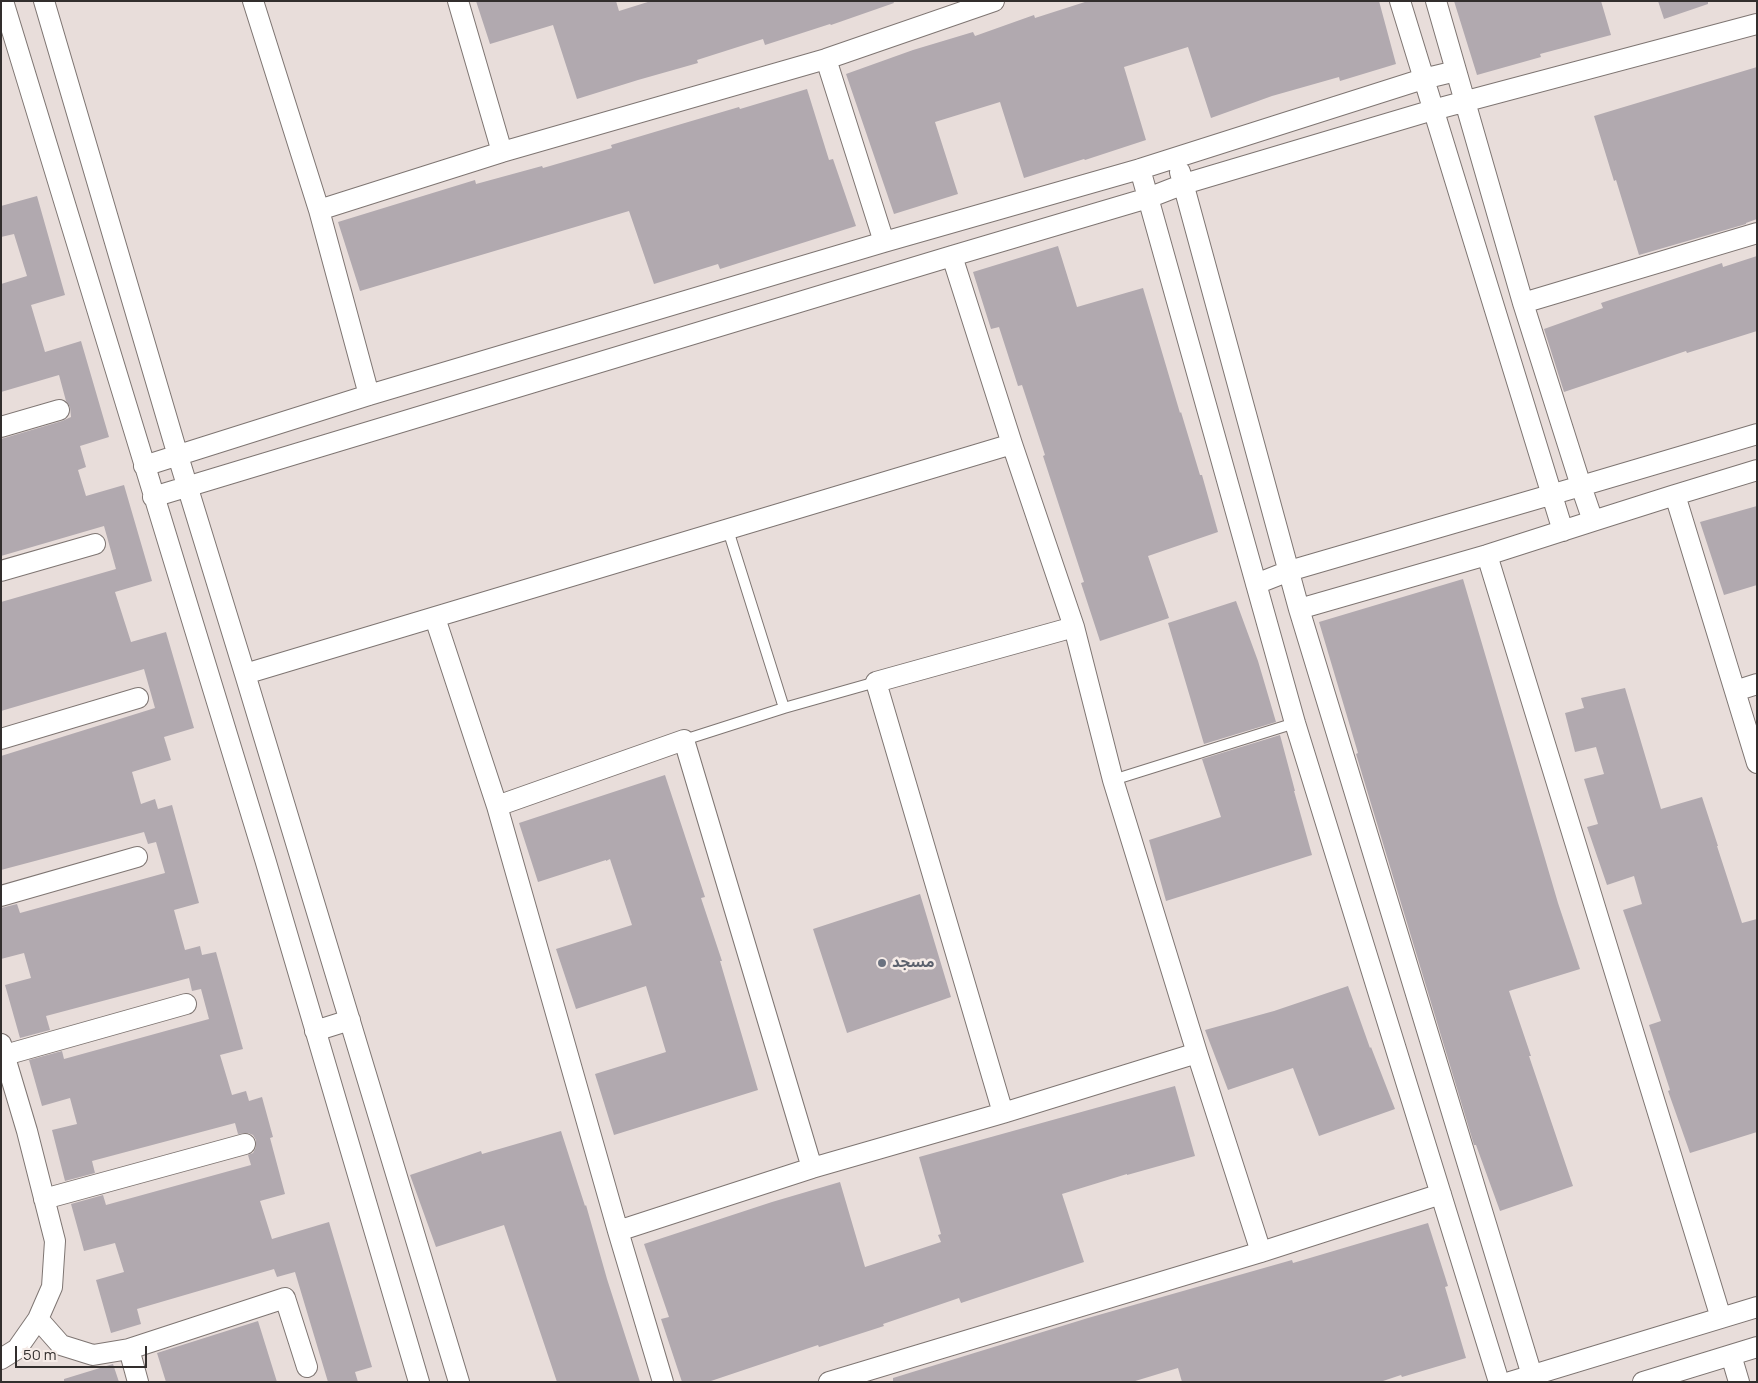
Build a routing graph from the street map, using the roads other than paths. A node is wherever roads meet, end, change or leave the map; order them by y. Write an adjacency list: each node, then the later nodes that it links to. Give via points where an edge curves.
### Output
1 (4, 1): 30 (street)
2 (44, 1): 29 (street)
3 (253, 1): 19 (street)
4 (458, 1): 14 (street)
5 (1400, 1): 11 (street)
6 (1436, 1): 10 (street)
7 (991, 2): 9 (street)
8 (1757, 24): 12 (street)
9 (826, 59): 14 (street); 21 (street)
10 (1456, 71): 11 (street); 12 (street)
11 (1423, 79): 13 (street); 15 (street)
12 (1465, 102): 13 (street); 23 (street)
13 (1433, 110): 17 (street); 34 (street)
14 (502, 152): 19 (street)
15 (1176, 158): 16 (street); 17 (street)
16 (1140, 169): 18 (street); 21 (street)
17 (1184, 184): 18 (street); 43 (street)
18 (1148, 198): 22 (street); 44 (street)
19 (319, 210): 24 (street)
20 (1757, 233): 23 (street)
21 (884, 242): 24 (street)
22 (952, 256): 28 (street); 33 (street)
23 (1523, 303): 32 (street)
24 (369, 394): 29 (street)
25 (60, 410): 26 (street)
26 (1, 426)
27 (1757, 434): 32 (street)
28 (1012, 444): 38 (street); 47 (street)
29 (178, 456): 30 (street); 33 (street)
30 (144, 466): 36 (street)
31 (1757, 470): 35 (street)
32 (1581, 486): 34 (street); 37 (street)
33 (187, 487): 36 (street); 48 (street)
34 (1551, 494): 39 (street); 43 (street)
35 (1675, 495): 37 (street); 51 (street)
36 (153, 496): 64 (street)
37 (1593, 521): 39 (street)
38 (728, 530): 46 (street); 53 (lane)
39 (1563, 531): 41 (street)
40 (95, 544): 42 (street)
41 (1488, 555): 45 (street); 75 (street)
42 (1, 571)
43 (1289, 571): 44 (street); 45 (street)
44 (1256, 584): 54 (street)
45 (1299, 609): 82 (street)
46 (435, 618): 48 (street); 59 (street)
47 (1074, 627): 49 (street); 58 (street)
48 (245, 674): 63 (street)
49 (876, 682): 53 (lane); 67 (street)
50 (1757, 684): 51 (street)
51 (1735, 691): 57 (street)
52 (138, 698): 55 (street)
53 (784, 708): 56 (lane)
54 (1296, 723): 58 (lane); 70 (street)
55 (1, 739)
56 (684, 740): 59 (street); 69 (street)
57 (1757, 763)
58 (1113, 780): 66 (street)
59 (497, 806): 72 (street)
60 (137, 857): 61 (street)
61 (1, 896)
62 (186, 1004): 65 (street)
63 (350, 1020): 64 (street); 85 (street)
64 (315, 1031): 84 (street)
65 (3, 1050): 71 (street)
66 (1197, 1053): 67 (street); 73 (street)
67 (1003, 1113): 69 (street)
68 (246, 1144): 71 (street)
69 (812, 1168): 72 (street)
70 (1441, 1194): 73 (street); 88 (street)
71 (44, 1199): 76 (street, via 55,1241 52,1287)
72 (618, 1231): 86 (street)
73 (1261, 1252): 87 (street)
74 (1757, 1307): 75 (street)
75 (1721, 1318): 82 (street)
76 (38, 1319): 78 (street, via 61,1345 93,1355); 80 (street, via 17,1349)
77 (1757, 1348): 79 (street)
78 (128, 1349): 81 (street, via 285,1298); 83 (street)
79 (1731, 1355): 90 (street); 91 (street)
80 (1, 1359)
81 (307, 1367)
82 (1533, 1379): 89 (street)
83 (138, 1382)
84 (419, 1382)
85 (459, 1382)
86 (663, 1382)
87 (829, 1382)
88 (1499, 1382)
89 (1510, 1382)
90 (1643, 1382)
91 (1739, 1382)

